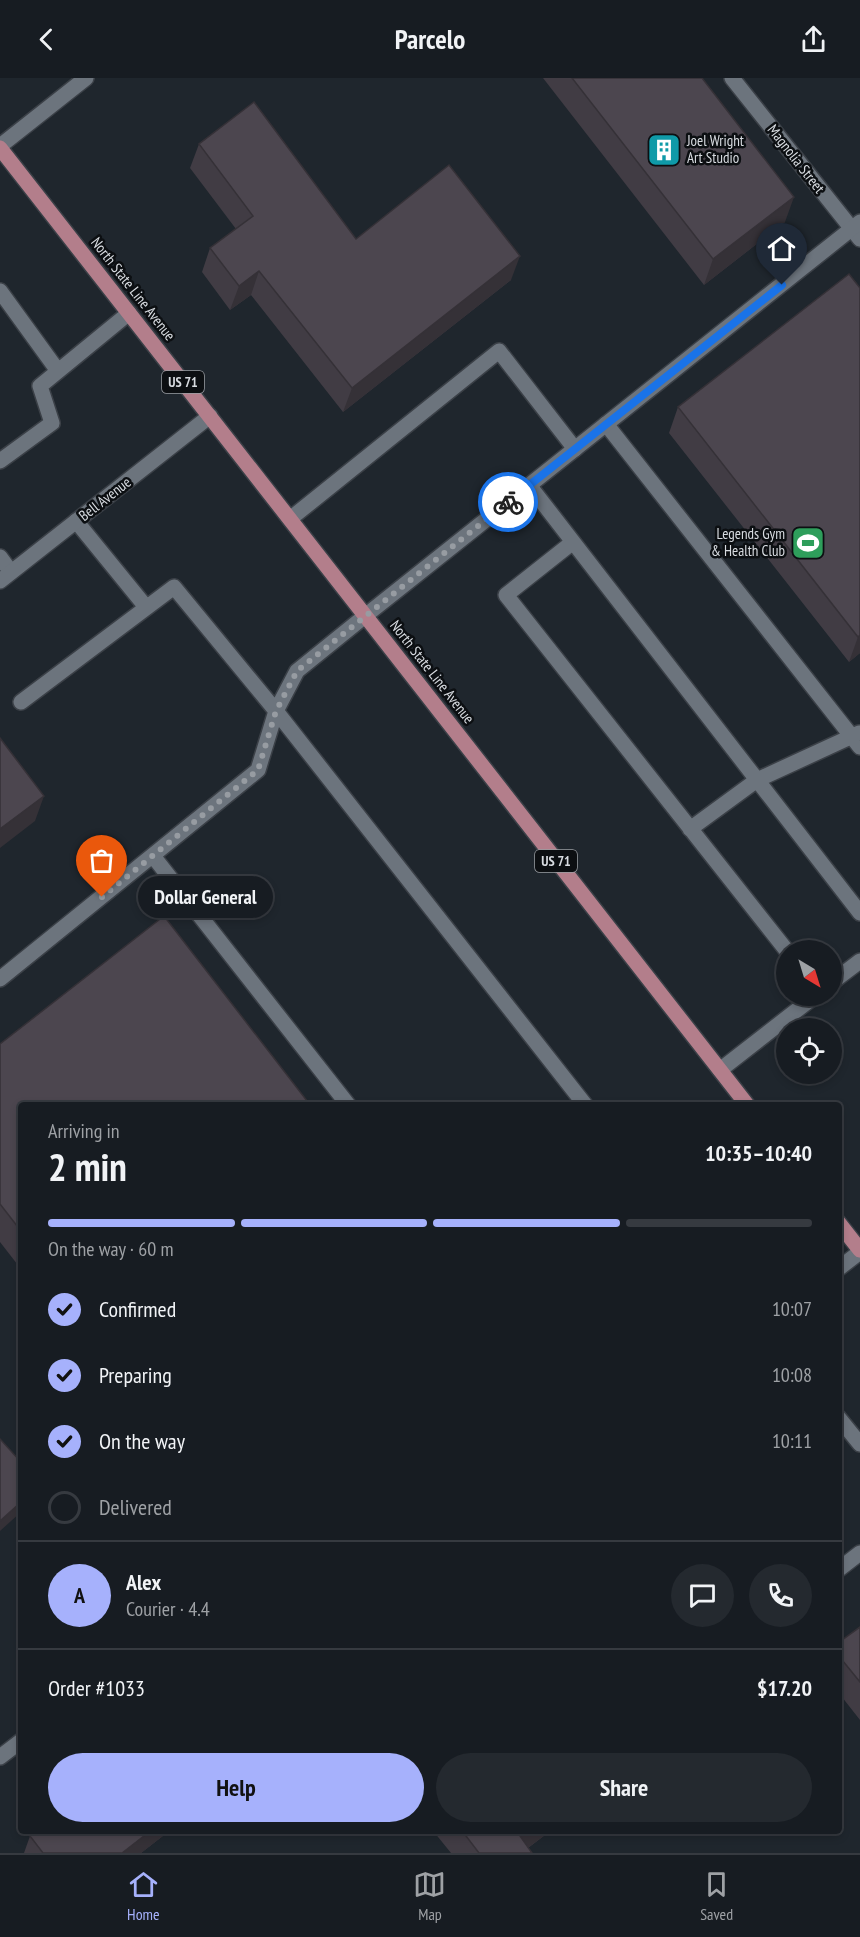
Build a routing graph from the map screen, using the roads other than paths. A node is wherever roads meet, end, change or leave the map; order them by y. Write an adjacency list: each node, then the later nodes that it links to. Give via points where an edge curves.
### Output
1 (86, 78): 3 (street)
2 (732, 78): 4 (street, Magnolia Street)
3 (0, 147): 6 (main road, North State Line Avenue / US 71)
4 (857, 230): 9 (street)
5 (0, 291): 7 (street)
6 (129, 313): 7 (street); 8 (main road, North State Line Avenue / US 71)
7 (58, 371): 11 (street, via 40,386 52,423)
8 (210, 416): 13 (main road, North State Line Avenue / US 71); 14 (street, Bell Avenue)
9 (606, 424): 10 (street); 22 (street)
10 (575, 449): 12 (street); 13 (street, via 499,351)
11 (0, 461)
12 (529, 485): 15 (street); 19 (street)
13 (290, 519): 19 (main road, North State Line Avenue / US 71)
14 (76, 521): 17 (street, Bell Avenue); 18 (street)
15 (573, 542): 23 (street); 24 (street, via 506,595)
16 (0, 557): 17 (street)
17 (6, 577)
18 (146, 607): 20 (street); 21 (street, via 174,587)
19 (365, 616): 21 (street, via 297,671); 32 (main road, North State Line Avenue / US 71)
20 (21, 702)
21 (276, 711): 25 (street, via 258,770); 34 (street)
22 (857, 739): 23 (street)
23 (757, 780): 24 (street); 26 (street)
24 (690, 829): 27 (street)
25 (153, 856): 30 (street); 33 (street)
26 (860, 913)
27 (778, 940)
28 (860, 961): 29 (street)
29 (842, 975)
30 (0, 979)
31 (802, 1006): 32 (street)
32 (720, 1070): 35 (main road, North State Line Avenue / US 71)
33 (346, 1102)
34 (583, 1102)
35 (745, 1102)
36 (842, 1227): 37 (main road)
37 (860, 1251): 38 (street)
38 (842, 1266)
39 (842, 1422): 40 (street)
40 (860, 1444)
41 (860, 1553): 42 (street)
42 (842, 1567)
43 (18, 1743): 44 (street)
44 (0, 1757)

